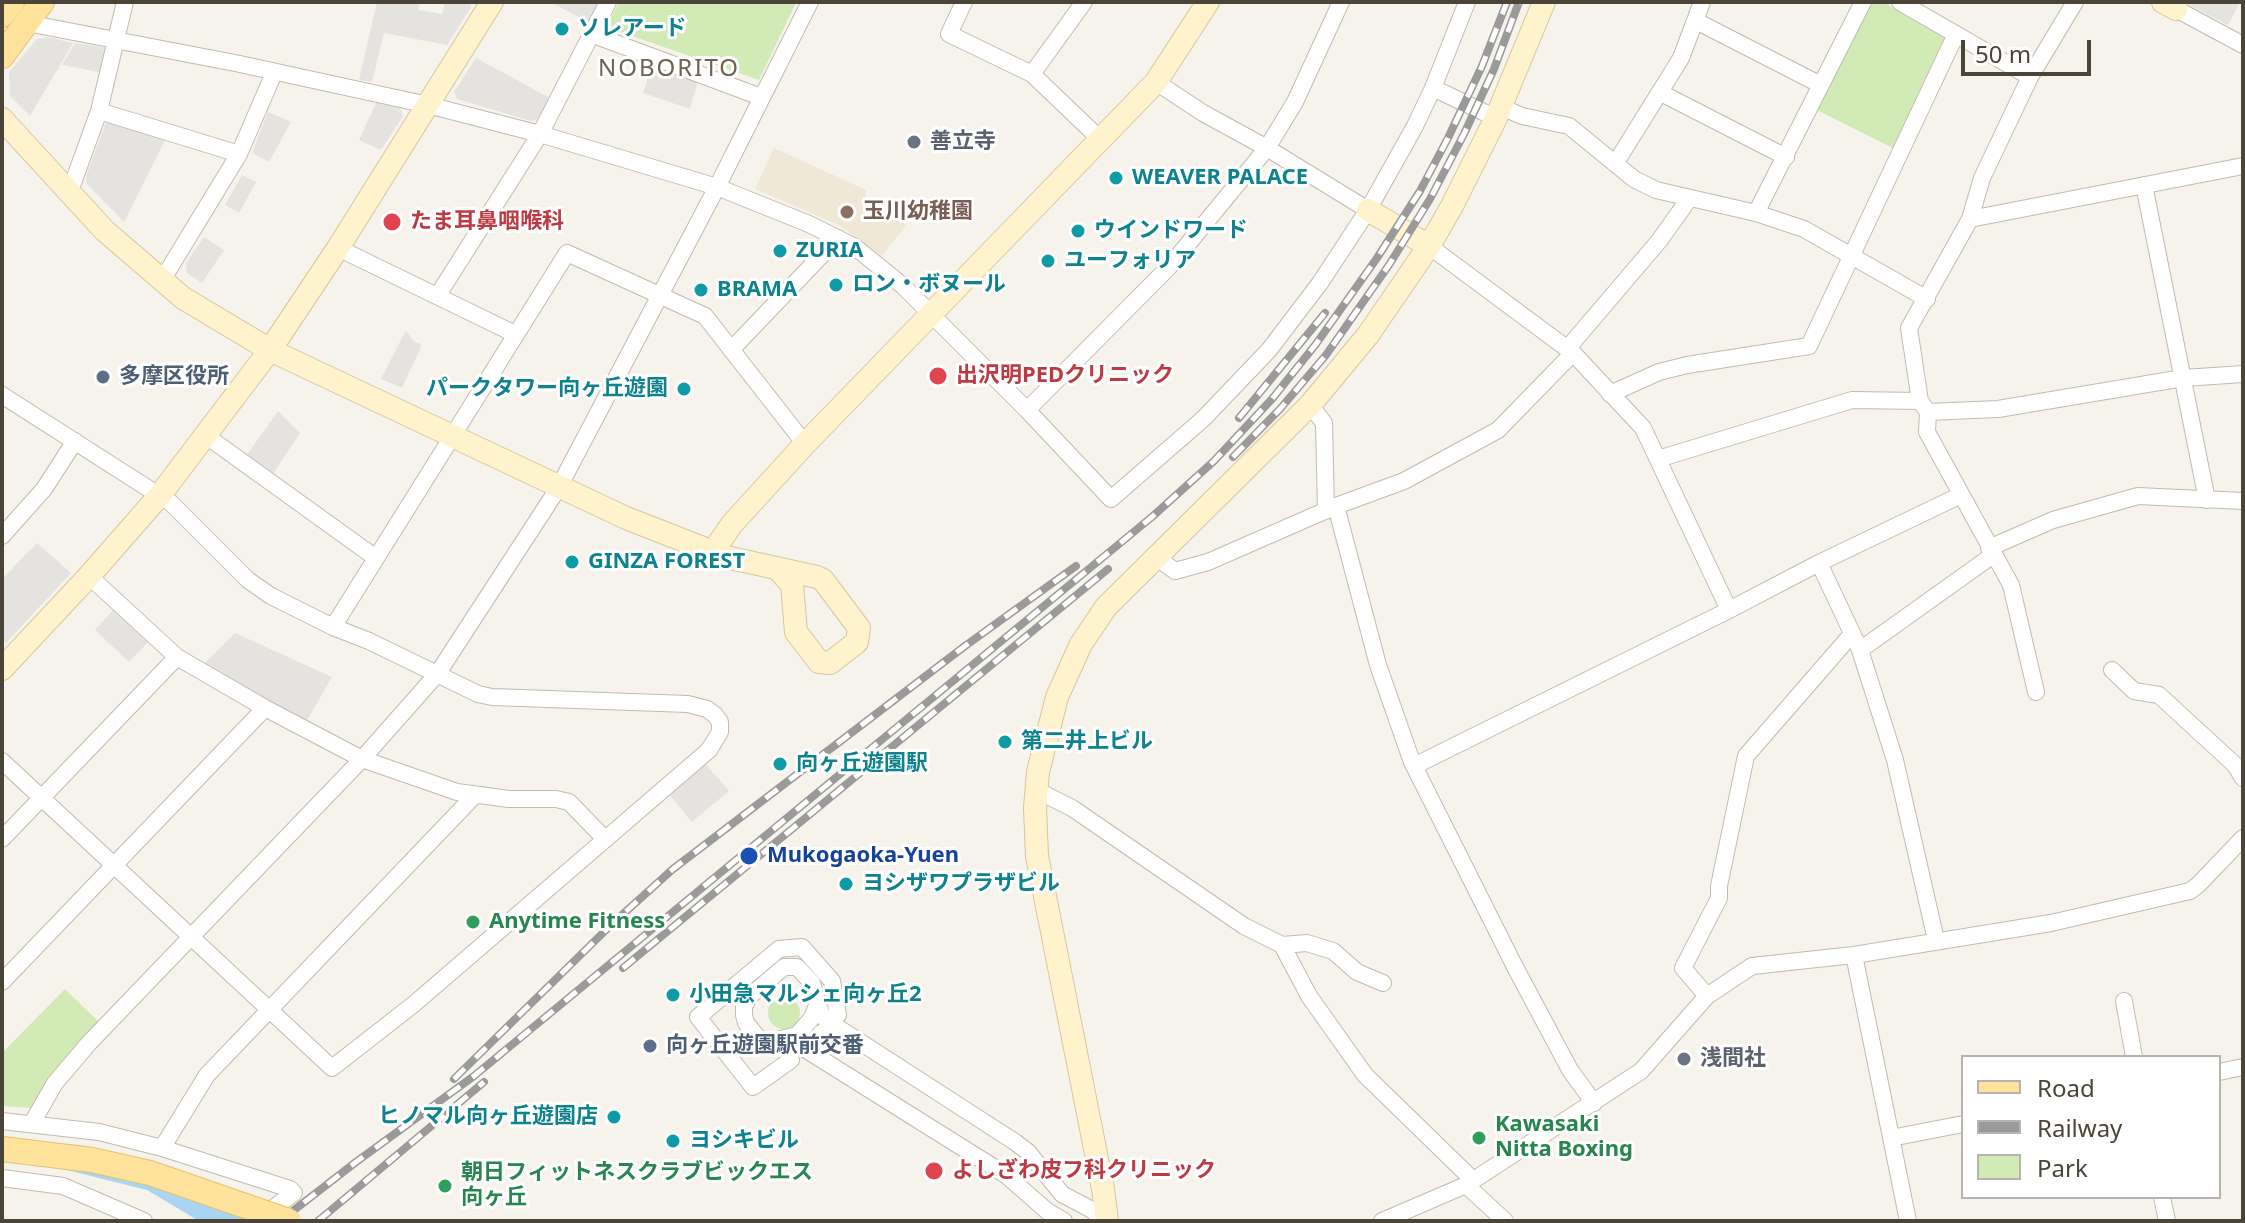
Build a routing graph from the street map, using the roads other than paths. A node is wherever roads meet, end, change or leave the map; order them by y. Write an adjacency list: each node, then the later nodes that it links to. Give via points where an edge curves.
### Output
1 (12, 2): 18 (main road)
2 (42, 2): 20 (main road)
3 (125, 2): 23 (street)
4 (492, 2): 34 (street)
5 (608, 2): 21 (street)
6 (810, 2): 33 (street)
7 (964, 2): 27 (street, via 949,34)
8 (1084, 2): 27 (street)
9 (1208, 2): 29 (street)
10 (1341, 2): 40 (street, via 1295,102)
11 (1467, 2): 31 (street)
12 (1544, 2): 36 (street)
13 (1702, 2): 19 (street)
14 (1863, 2): 30 (street)
15 (1900, 2): 22 (street)
16 (2075, 2): 28 (street)
17 (2173, 4): 24 (street)
18 (2, 15)
19 (1696, 21): 30 (street); 32 (street)
20 (27, 23): 23 (street); 25 (main road)
21 (591, 34): 33 (street); 38 (street)
22 (1956, 34): 28 (street); 55 (street)
23 (117, 40): 26 (street); 35 (street)
24 (2243, 45)
25 (2, 56)
26 (274, 73): 34 (street); 41 (street)
27 (1032, 74): 39 (street)
28 (2030, 77): 51 (street, via 1982,178)
29 (1156, 82): 39 (street); 40 (street)
30 (1821, 85): 42 (street)
31 (1433, 88): 36 (street); 49 (street)
32 (1661, 93): 42 (street); 43 (street)
33 (761, 97): 46 (street)
34 (428, 105): 38 (street); 54 (street)
35 (99, 111): 41 (street); 47 (street)
36 (1498, 112): 43 (street, via 1569,126); 53 (street)
37 (2, 119): 47 (street)
38 (540, 134): 46 (street); 57 (street)
39 (1101, 140): 60 (street)
40 (1267, 148): 49 (street); 71 (street, via 1169,267)
41 (239, 154): 56 (street)
42 (1786, 157): 50 (street)
43 (1615, 164): 48 (street, via 1645,185)
44 (2243, 166): 45 (street)
45 (2144, 185): 51 (street); 66 (street)
46 (717, 187): 52 (street); 58 (street)
47 (69, 194): 56 (street)
48 (1689, 199): 50 (street); 64 (street)
49 (1368, 210): 53 (street); 71 (street, via 1269,350 1203,419 1111,499)
50 (1756, 213): 55 (street, via 1804,229)
51 (1970, 219): 59 (street)
52 (838, 238): 60 (street, via 885,270); 63 (street)
53 (1429, 246): 64 (street); 69 (street, via 1368,335)
54 (338, 248): 57 (street); 62 (street)
55 (1852, 255): 59 (street); 67 (street, via 1809,346 1687,365)
56 (161, 282): 62 (street)
57 (438, 295): 61 (street)
58 (660, 297): 61 (street, via 567,253); 63 (street, via 705,316); 77 (street)
59 (1927, 299): 70 (street, via 1909,328)
60 (931, 314): 71 (street); 75 (street)
61 (515, 334): 73 (street)
62 (270, 350): 72 (street); 73 (street)
63 (731, 350): 75 (street)
64 (1570, 351): 67 (street); 82 (street, via 1498,430 1404,481)
65 (2243, 374): 66 (street)
66 (2183, 378): 70 (street, via 1998,409); 80 (street)
67 (1610, 394): 76 (street, via 1643,428)
68 (2, 395): 74 (street)
69 (1310, 405): 82 (street, via 1324,423); 86 (street)
70 (1924, 406): 76 (street, via 1852,400); 79 (street, via 1927,432)
71 (1027, 410)
72 (205, 435): 78 (street); 87 (street)
73 (452, 436): 77 (street); 87 (street)
74 (75, 441): 78 (street); 83 (street, via 44,489)
75 (805, 444): 85 (street)
76 (1658, 459): 91 (street)
77 (559, 487): 85 (street); 98 (street)
78 (160, 495): 90 (street); 92 (street, via 248,580)
79 (1961, 495): 84 (street); 88 (street)
80 (2207, 500): 81 (street); 84 (street, via 2138,496 2053,520)
81 (2243, 501)
82 (1331, 508): 86 (street, via 1208,562 1175,571); 103 (street)
83 (2, 536)
84 (1991, 551): 94 (street); 99 (street, via 2011,585)
85 (712, 553): 89 (street)
86 (1156, 557): 105 (street, via 1106,607 1075,654 1050,717)
87 (376, 558): 92 (street)
88 (1819, 563): 91 (street); 93 (street)
89 (777, 568): 89 (street, via 823,580 859,628 857,642 830,663 819,662 796,632 792,585)
90 (89, 576): 95 (street); 96 (street)
91 (1729, 610): 103 (street)
92 (333, 627): 98 (street)
93 (1852, 634): 94 (street); 118 (street, via 1746,756 1719,898 1683,968)
94 (1860, 650): 113 (street, via 1895,760)
95 (177, 657): 100 (street); 107 (street)
96 (2, 669)
97 (2112, 670): 104 (street, via 2134,691 2159,695)
98 (438, 673): 101 (street); 109 (street, via 492,697 681,704 715,715 720,722 717,741)
99 (2036, 692)
100 (265, 708): 101 (street); 111 (street)
101 (362, 759): 106 (street); 112 (street)
102 (2, 761): 107 (street)
103 (1414, 766): 129 (street, via 1570,1070)
104 (2243, 778)
105 (1036, 790): 114 (street, via 1072,808 1244,926); 143 (street, via 1039,872)
106 (475, 795): 109 (street, via 569,802); 121 (street)
107 (42, 798): 108 (street); 111 (street)
108 (2, 839)
109 (605, 839): 121 (street, via 332,1068)
110 (2242, 841): 113 (street, via 2190,891 2051,923)
111 (114, 866): 112 (street); 116 (street)
112 (190, 938): 121 (street); 131 (street, via 55,1083)
113 (1936, 940): 115 (street)
114 (1282, 945): 117 (street, via 1307,943 1333,951 1357,972); 137 (street, via 1309,996 1365,1075)
115 (1854, 955): 118 (street, via 1752,966); 133 (street)
116 (2, 982)
117 (1383, 983)
118 (1707, 996): 129 (street, via 1641,1071)
119 (2124, 1001): 124 (street)
120 (818, 1003): 122 (street, via 826,1020); 123 (street, via 806,1027); 123 (street, via 812,983 791,966 750,996 744,1015 760,1040)
121 (269, 1010): 134 (street, via 207,1075)
122 (838, 1021): 125 (street, via 821,1033 815,1049); 126 (street, via 832,981 802,947 779,949 698,1017 753,1087); 143 (street, via 1015,1142 1062,1194)
123 (789, 1039): 125 (street)
124 (2134, 1055)
125 (819, 1057): 142 (street, via 1006,1175)
126 (791, 1060)
127 (2243, 1067): 128 (street)
128 (2221, 1072)
129 (1594, 1103): 137 (street)
130 (2, 1121): 131 (street)
131 (32, 1123): 134 (street)
132 (1961, 1124): 133 (street)
133 (1891, 1138): 146 (street)
134 (162, 1148): 139 (street, via 294,1193)
135 (2, 1149): 141 (main road, bridge, via 150,1173)
136 (2, 1178): 140 (street, via 63,1186)
137 (1470, 1183): 144 (street); 145 (street)
138 (2162, 1199): 147 (street)
139 (258, 1219)
140 (144, 1221)
141 (289, 1221)
142 (1064, 1221)
143 (1106, 1221)
144 (1382, 1221)
145 (1505, 1221)
146 (1908, 1221)
147 (2167, 1221)

